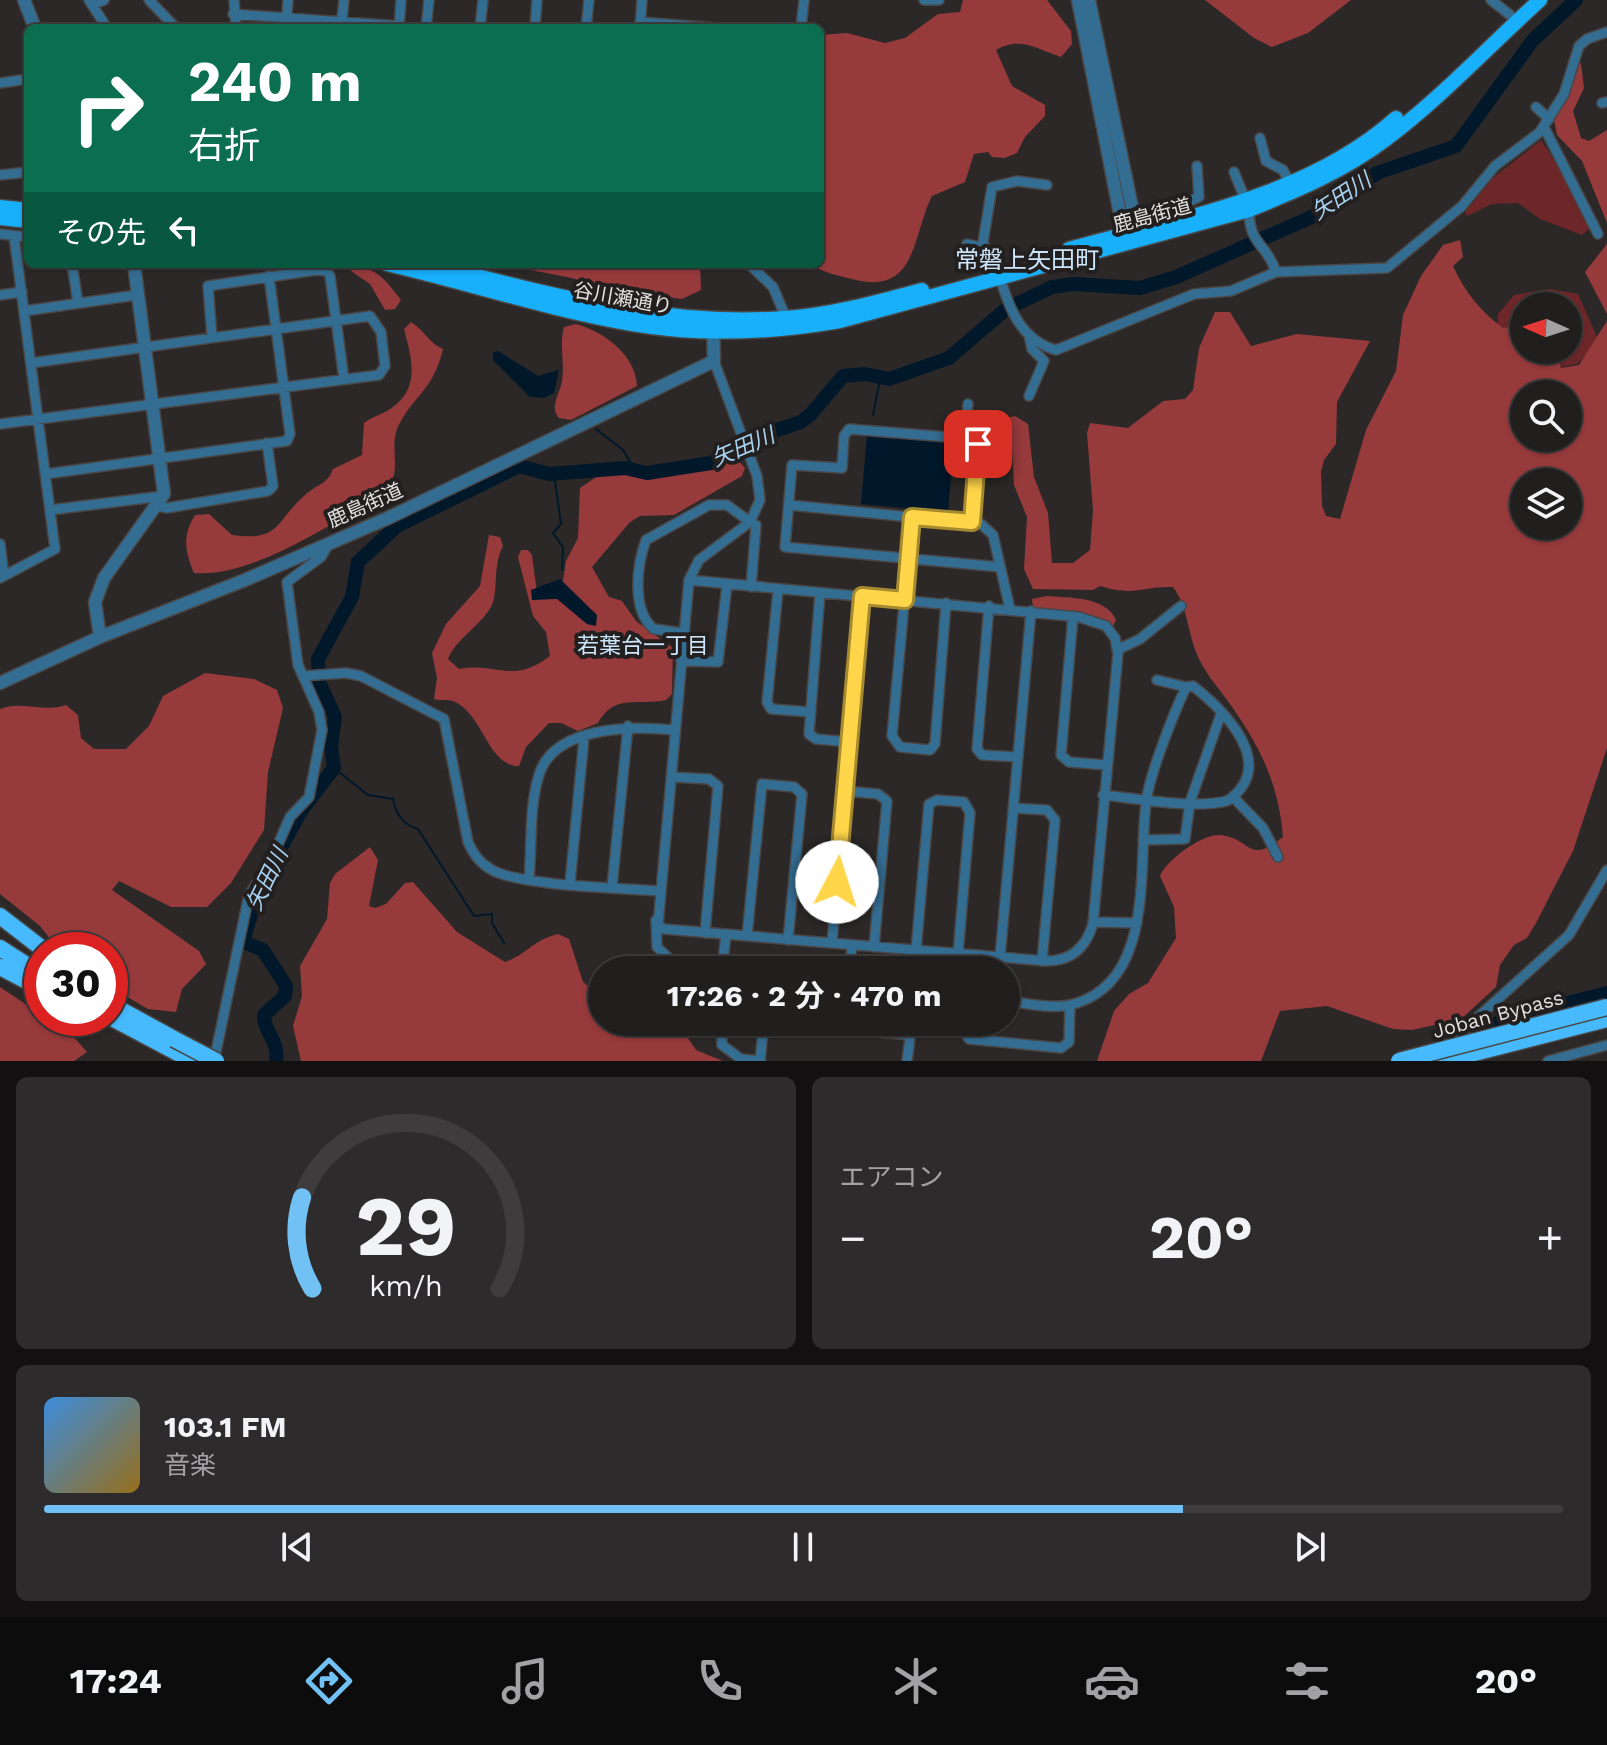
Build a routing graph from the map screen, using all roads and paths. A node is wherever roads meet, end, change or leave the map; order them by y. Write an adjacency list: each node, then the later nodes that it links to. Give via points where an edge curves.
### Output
1 (24, 0): 25 (street)
2 (104, 0): 21 (street)
3 (149, 0): 27 (street)
4 (234, 0): 22 (street)
5 (288, 0): 24 (street)
6 (344, 0): 29 (street)
7 (401, 0): 30 (street)
8 (429, 0): 31 (street)
9 (483, 0): 32 (street)
10 (537, 0): 33 (street)
11 (589, 0): 34 (street)
12 (642, 0): 35 (street)
13 (804, 0): 36 (street)
14 (924, 0): 15 (street)
15 (939, 0)
16 (1078, 0): 63 (street)
17 (1089, 0): 59 (street)
18 (1491, 0): 23 (street)
19 (1527, 0): 23 (main road)
20 (1540, 0): 50 (main road, 鹿島街道, via 1386,140 1338,171)
21 (91, 2): 26 (street)
22 (233, 14): 24 (street); 28 (street)
23 (1510, 15): 47 (main road, via 1386,127)
24 (286, 23)
25 (33, 24)
26 (105, 24)
27 (172, 24)
28 (235, 24)
29 (342, 24)
30 (399, 24)
31 (426, 24)
32 (480, 24)
33 (535, 24)
34 (586, 24)
35 (640, 24)
36 (801, 24)
37 (1607, 32): 41 (street, via 1579,46 1569,84)
38 (24, 80): 39 (street)
39 (0, 83)
40 (1536, 107): 41 (street)
41 (1547, 123): 60 (street); 72 (street, via 1495,166 1462,206 1387,268)
42 (1260, 138): 47 (street, via 1266,161 1283,170)
43 (1197, 166): 56 (street, via 1199,197 1170,209)
44 (24, 172): 46 (street)
45 (1234, 172): 50 (street)
46 (0, 175)
47 (1290, 183): 50 (main road)
48 (1047, 185): 52 (street, via 998,184 992,187)
49 (985, 195): 52 (street)
50 (1247, 204): 56 (main road); 59 (main road, 鹿島街道); 72 (street, via 1249,233)
51 (0, 207): 53 (main road)
52 (988, 207): 65 (street)
53 (24, 210)
54 (0, 218): 55 (main road)
55 (24, 221)
56 (1169, 221): 59 (main road)
57 (979, 231): 65 (street)
58 (0, 234): 61 (street)
59 (1141, 234): 63 (main road)
60 (1598, 234)
61 (14, 236): 62 (street); 75 (street)
62 (24, 237)
63 (1125, 238): 74 (main road, 鹿島街道); 80 (main road, via 886,300)
64 (967, 244): 65 (street)
65 (983, 245): 66 (street)
66 (990, 264)
67 (73, 268): 78 (street)
68 (134, 268): 77 (street)
69 (403, 268): 82 (main road, 谷川瀬通り, via 633,324)
70 (447, 268): 82 (main road, via 607,308)
71 (753, 268): 80 (street, via 773,287)
72 (1276, 272): 84 (street, via 1231,291 1194,294 1064,348 1048,348)
73 (269, 276): 81 (street, via 327,271); 83 (street); 85 (street, via 208,286)
74 (1000, 277): 82 (main road, 鹿島街道, via 789,330); 84 (street, via 1012,314)
75 (22, 292): 76 (street); 79 (street)
76 (0, 295)
77 (137, 295): 78 (street); 86 (street)
78 (78, 303): 79 (street)
79 (24, 311): 88 (street)
80 (786, 318): 82 (main road)
81 (337, 321): 83 (street); 89 (street); 89 (street, via 370,316 381,332 385,366 379,375)
82 (713, 326): 87 (street)
83 (276, 328): 85 (street); 90 (street)
84 (1029, 335): 91 (street, via 1032,349 1044,361)
85 (212, 337): 86 (street)
86 (145, 347): 88 (street); 92 (street)
87 (714, 361): 105 (street, via 759,483); 106 (street, 鹿島街道)
88 (31, 363): 94 (street)
89 (344, 379): 90 (street)
90 (284, 387): 92 (street); 97 (street, via 290,434 287,441)
91 (1029, 396)
92 (153, 404): 94 (street); 98 (street)
93 (968, 404): 96 (street)
94 (39, 419): 95 (street); 99 (street)
95 (0, 424)
96 (965, 438): 101 (street, via 849,429 842,468 792,465); 104 (street, via 976,440 978,451)
97 (267, 443): 98 (street); 100 (street, via 273,486 268,491 167,508)
98 (161, 458): 99 (street); 100 (street)
99 (46, 474): 102 (street)
100 (161, 501): 102 (street); 125 (street, via 104,578 95,613)
101 (789, 505): 103 (street); 108 (street, via 785,547)
102 (50, 510): 110 (street, via 55,549)
103 (912, 517): 104 (street); 108 (street)
104 (972, 522): 109 (street, via 989,529)
105 (753, 523): 111 (street, via 699,560); 113 (street); 124 (street, via 727,505 709,505 646,540 639,593 643,615 654,629)
106 (330, 542): 125 (street, 鹿島街道); 128 (street, via 321,557 287,582)
107 (0, 544): 110 (street)
108 (909, 557): 109 (street); 117 (street)
109 (1000, 567): 121 (street)
110 (2, 577)
111 (689, 580): 112 (street); 124 (street)
112 (727, 585): 113 (street); 127 (street, via 718,662)
113 (751, 587): 114 (street)
114 (778, 590): 115 (street); 132 (street, via 767,702 771,709)
115 (820, 593): 116 (street); 132 (street)
116 (862, 596): 117 (street); 137 (street)
117 (905, 600): 118 (street); 118 (street, via 892,736 896,744 930,750 935,744)
118 (946, 603): 119 (street)
119 (989, 606): 121 (street); 138 (street, via 977,749 982,755)
120 (1181, 606): 126 (street)
121 (1010, 609): 122 (street)
122 (1031, 611): 123 (street); 138 (street)
123 (1073, 616): 126 (street, via 1106,626); 139 (street, via 1061,755 1069,762)
124 (683, 633): 127 (street)
125 (100, 637): 130 (street, 鹿島街道)
126 (1117, 650): 139 (street)
127 (681, 661): 135 (street)
128 (303, 676): 150 (street, via 354,674 438,713 446,725 471,850 493,871); 196 (street, via 322,721 314,783 249,895)
129 (1157, 680): 131 (street)
130 (0, 683)
131 (1186, 687): 133 (street, via 1193,686); 144 (street)
132 (810, 712): 137 (street, via 812,736)
133 (1221, 714): 143 (street, via 1243,737 1249,754); 145 (street)
134 (628, 726): 135 (street); 136 (street); 152 (street)
135 (675, 730): 140 (street)
136 (584, 738): 150 (street, via 555,750 540,772); 151 (street)
137 (849, 742): 141 (street)
138 (1018, 757): 146 (street)
139 (1106, 765): 142 (street)
140 (671, 777): 153 (street); 158 (street, via 709,779 718,786)
141 (845, 791): 164 (street); 166 (street, via 878,794 887,801)
142 (1103, 795): 144 (street); 156 (street)
143 (1234, 798): 145 (street); 148 (street, via 1263,828)
144 (1146, 799): 145 (street); 147 (street)
145 (1190, 802): 147 (street, via 1185,839)
146 (1013, 808): 176 (street); 178 (street, via 1047,810 1055,820)
147 (1143, 840): 157 (street)
148 (1278, 857)
149 (1607, 870): 200 (street, via 1569,935 1468,1026)
150 (529, 879): 151 (street)
151 (570, 883): 152 (street)
152 (612, 887): 153 (street)
153 (659, 891): 155 (street)
154 (0, 916): 160 (highway)
155 (656, 918): 158 (street, via 664,929); 172 (street, via 657,947)
156 (1093, 922): 157 (street); 178 (street, via 1077,952)
157 (1137, 923): 183 (street, via 1124,962 1094,993)
158 (705, 933): 159 (street)
159 (726, 934): 161 (street); 173 (street)
160 (24, 935)
161 (747, 936): 163 (street); 163 (street, via 762,784 794,787 802,794)
162 (0, 937): 169 (highway)
163 (788, 940): 164 (street)
164 (832, 943): 165 (street)
165 (852, 945): 166 (street); 174 (street)
166 (874, 947): 168 (street)
167 (0, 948): 179 (highway)
168 (916, 950): 170 (street); 170 (street, via 929,804 964,802 970,813)
169 (24, 952)
170 (958, 954): 171 (street)
171 (979, 955): 175 (street)
172 (666, 956)
173 (724, 956)
174 (851, 956)
175 (990, 956)
176 (1000, 956)
177 (1020, 959): 178 (street)
178 (1042, 961)
179 (24, 963)
180 (0, 967): 181 (highway)
181 (24, 980)
182 (1020, 1002): 183 (street)
183 (1070, 1005): 192 (street, via 1069,1042 1061,1048)
184 (1607, 1007): 199 (highway, Joban Bypass, bridge)
185 (128, 1010): 193 (highway)
186 (128, 1015): 193 (highway)
187 (1607, 1019): 200 (highway, Joban Bypass)
188 (128, 1024): 193 (highway)
189 (722, 1036): 197 (street, via 722,1045 741,1059)
190 (763, 1036): 197 (street)
191 (911, 1036): 198 (street)
192 (967, 1036)
193 (169, 1040): 195 (highway); 196 (highway, bridge)
194 (1607, 1045): 201 (street)
195 (193, 1061)
196 (215, 1061)
197 (760, 1061)
198 (907, 1061)
199 (1399, 1061)
200 (1442, 1061)
201 (1548, 1061)

